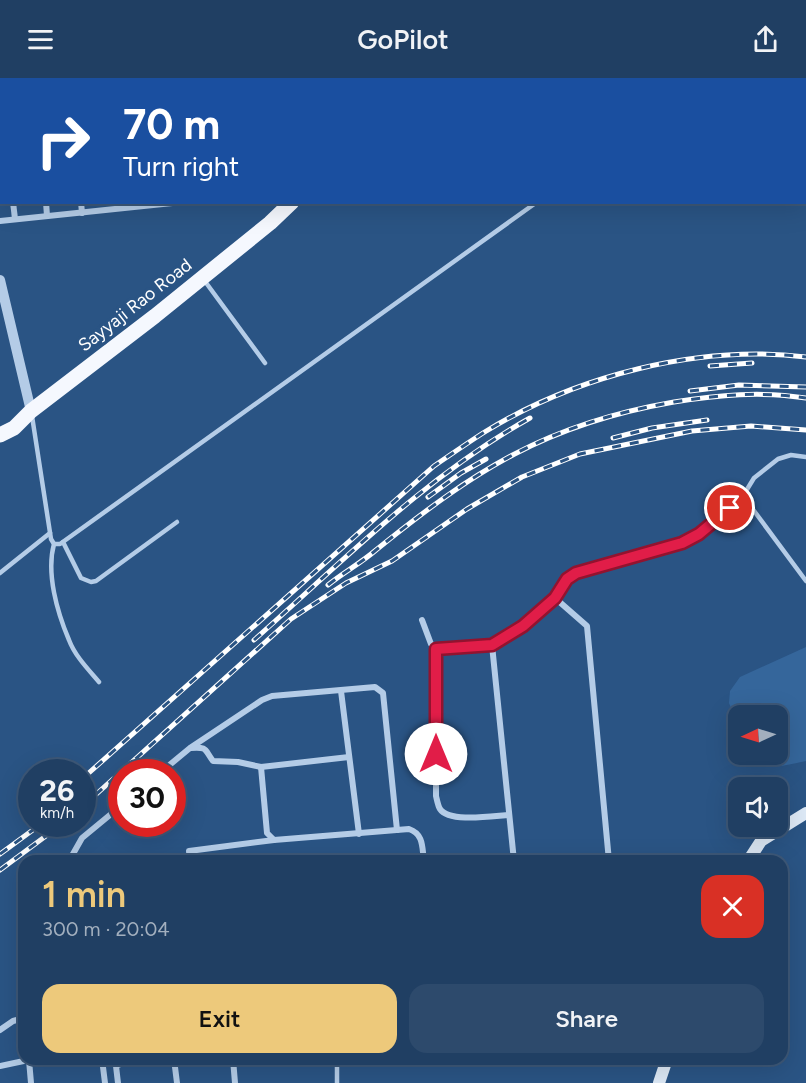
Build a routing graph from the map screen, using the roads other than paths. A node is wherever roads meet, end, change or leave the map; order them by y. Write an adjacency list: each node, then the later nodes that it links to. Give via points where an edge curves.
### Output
1 (13, 204): 11 (street)
2 (46, 204): 10 (street)
3 (81, 204): 9 (street)
4 (158, 204): 7 (street)
5 (290, 204): 13 (main road, Sayyaji Rao Road)
6 (534, 204): 22 (lane)
7 (142, 205): 8 (street)
8 (112, 206): 9 (street)
9 (82, 213): 10 (street)
10 (47, 216): 11 (street)
11 (15, 219): 12 (street)
12 (0, 221)
13 (202, 278): 15 (lane); 16 (main road, Sayyaji Rao Road)
14 (0, 280): 16 (street)
15 (265, 363)
16 (31, 411): 17 (main road, Sayyaji Rao Road, via 14,428); 21 (lane)
17 (0, 435)
18 (806, 457): 19 (lane, via 791,455 778,459 754,478)
19 (743, 496): 25 (lane); 26 (lane, via 682,543 576,573 561,585)
20 (177, 522): 22 (lane, via 91,582 81,578)
21 (50, 533): 23 (lane); 24 (lane)
22 (63, 542): 23 (lane)
23 (54, 544): 30 (lane, via 51,580 69,640)
24 (0, 573)
25 (806, 581)
26 (555, 598): 28 (street, via 523,626); 46 (street, via 587,626)
27 (422, 620): 29 (street, via 430,644)
28 (492, 645): 29 (street); 37 (street)
29 (436, 649): 37 (street, via 439,809 457,818)
30 (99, 682)
31 (341, 691): 32 (street, via 272,696); 33 (street); 39 (street, via 375,687 383,693)
32 (190, 748): 34 (street); 35 (street, via 207,750 213,761)
33 (349, 757): 35 (street); 40 (street)
34 (176, 759)
35 (261, 767): 41 (street, via 267,833)
36 (806, 813): 47 (main road, via 761,841)
37 (509, 815): 45 (street)
38 (108, 817): 42 (street, via 82,838)
39 (397, 830): 40 (street); 44 (street, via 416,831 421,837)
40 (358, 834): 41 (street)
41 (274, 840): 43 (street, via 189,851)
42 (72, 855)
43 (189, 855)
44 (423, 855)
45 (513, 855)
46 (608, 855)
47 (751, 855)
48 (18, 1020): 49 (street)
49 (0, 1030)
50 (18, 1062): 58 (street)
51 (31, 1065): 59 (street)
52 (103, 1065): 60 (street)
53 (115, 1065): 61 (street)
54 (175, 1065): 62 (street)
55 (234, 1065): 63 (street)
56 (337, 1065): 64 (lane)
57 (665, 1065): 65 (main road)
58 (0, 1066)
59 (31, 1083)
60 (105, 1083)
61 (118, 1083)
62 (177, 1083)
63 (235, 1083)
64 (337, 1083)
65 (659, 1083)

